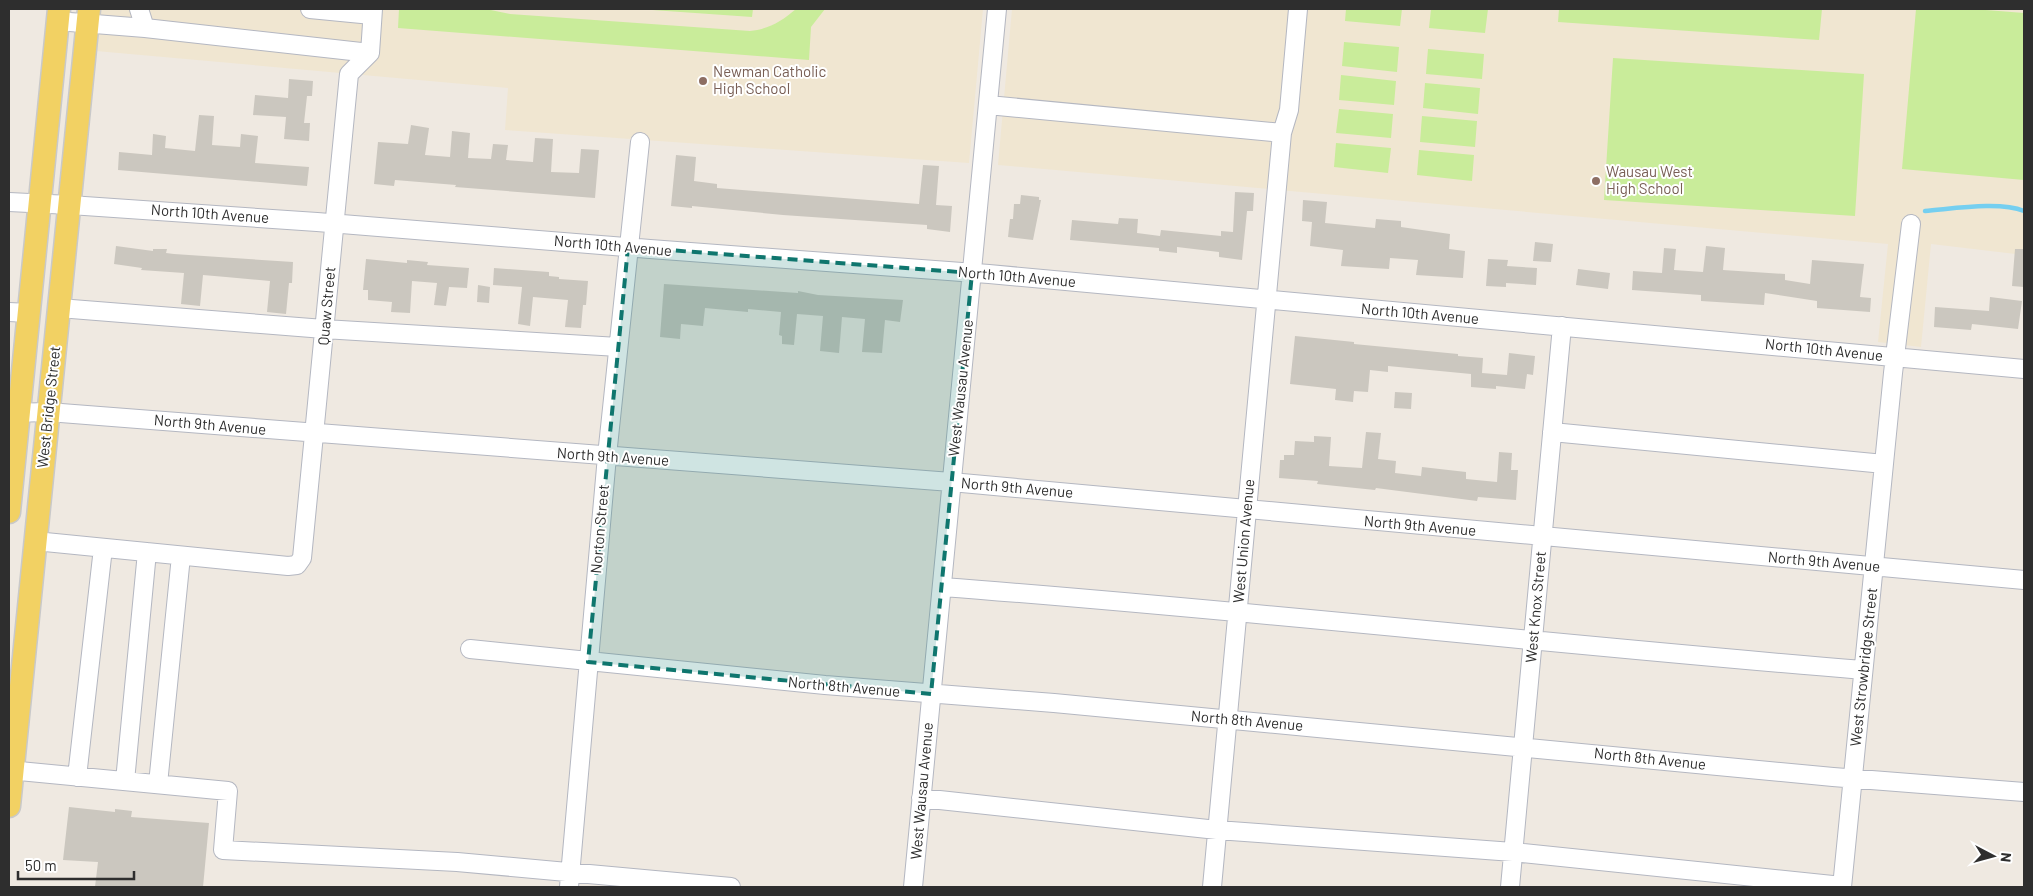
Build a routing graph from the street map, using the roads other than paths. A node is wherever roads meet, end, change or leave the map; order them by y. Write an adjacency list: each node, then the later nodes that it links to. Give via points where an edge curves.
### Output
1 (139, 9): 8 (street)
2 (310, 9): 5 (street)
3 (997, 9): 10 (street, West Wausau Avenue)
4 (1298, 9): 11 (street, West Union Avenue, via 1289,110)
5 (373, 12): 9 (street)
6 (58, 15): 7 (street); 14 (main road, West Bridge Street)
7 (88, 16): 8 (street); 15 (main road, West Bridge Street)
8 (145, 28): 9 (street)
9 (370, 53): 16 (street, Quaw Street, via 349,74)
10 (988, 105): 11 (street); 19 (street, West Wausau Avenue)
11 (1282, 133): 20 (street, West Union Avenue)
12 (640, 142): 18 (street, Norton Street)
13 (9, 202): 14 (street, North 10th Avenue)
14 (39, 204): 15 (street, North 10th Avenue); 22 (main road, West Bridge Street)
15 (70, 205): 16 (street, North 10th Avenue); 21 (main road, West Bridge Street)
16 (334, 223): 18 (street, North 10th Avenue); 24 (street, Quaw Street)
17 (1911, 224): 26 (street, West Strowbridge Street)
18 (628, 248): 19 (street, North 10th Avenue); 25 (street, Norton Street)
19 (972, 273): 20 (street, North 10th Avenue); 34 (street, West Wausau Avenue)
20 (1267, 301): 23 (street, North 10th Avenue); 35 (street, West Union Avenue)
21 (59, 308): 24 (street); 28 (main road, West Bridge Street)
22 (19, 312): 29 (main road, West Bridge Street)
23 (1562, 326): 26 (street, North 10th Avenue); 30 (street, West Knox Street)
24 (324, 329): 25 (street); 31 (street, Quaw Street)
25 (618, 347): 32 (street, Norton Street)
26 (1894, 357): 27 (street, North 10th Avenue); 33 (street, West Strowbridge Street)
27 (2024, 369)
28 (48, 412): 29 (street, North 9th Avenue); 31 (street, North 9th Avenue); 38 (main road, West Bridge Street)
29 (14, 413): 36 (main road, West Bridge Street)
30 (1552, 432): 33 (street); 37 (street, West Knox Street)
31 (314, 433): 32 (street, North 9th Avenue); 41 (street, Quaw Street, via 302,558 297,565)
32 (607, 456): 34 (street, North 9th Avenue); 48 (street, Norton Street)
33 (1884, 464): 42 (street, West Strowbridge Street)
34 (952, 482): 35 (street, North 9th Avenue); 44 (street, West Wausau Avenue)
35 (1247, 509): 37 (street, North 9th Avenue); 45 (street, West Union Avenue)
36 (9, 512)
37 (1542, 536): 42 (street, North 9th Avenue); 46 (street, West Knox Street)
38 (35, 541): 39 (street); 53 (main road, West Bridge Street)
39 (103, 548): 40 (street); 54 (street)
40 (147, 552): 41 (street); 56 (street)
41 (181, 556): 57 (street)
42 (1874, 567): 43 (street, North 9th Avenue); 49 (street, West Strowbridge Street)
43 (2024, 580)
44 (942, 587): 45 (street); 50 (street, West Wausau Avenue)
45 (1238, 611): 46 (street); 51 (street, West Union Avenue)
46 (1532, 640): 49 (street); 52 (street, West Knox Street)
47 (470, 649): 48 (street, North 8th Avenue)
48 (588, 662): 50 (street, North 8th Avenue); 63 (street, Norton Street)
49 (1863, 670): 55 (street, West Strowbridge Street)
50 (931, 694): 51 (street, North 8th Avenue); 59 (street, West Wausau Avenue)
51 (1227, 720): 52 (street, North 8th Avenue); 61 (street, West Union Avenue)
52 (1523, 746): 55 (street, North 8th Avenue); 62 (street, West Knox Street)
53 (10, 770): 54 (street); 60 (main road, West Bridge Street)
54 (77, 776): 56 (street)
55 (1853, 778): 58 (street, North 8th Avenue); 68 (street, West Strowbridge Street)
56 (125, 781): 57 (street)
57 (158, 784): 63 (street, via 228,791 223,850 457,862)
58 (2024, 792)
59 (921, 798): 61 (street); 65 (street, West Wausau Avenue)
60 (9, 806)
61 (1217, 830): 62 (street); 66 (street, West Union Avenue)
62 (1513, 852): 67 (street, West Knox Street); 68 (street)
63 (569, 880): 64 (street)
64 (730, 887)
65 (913, 887)
66 (1212, 887)
67 (1510, 887)
68 (1842, 887)

